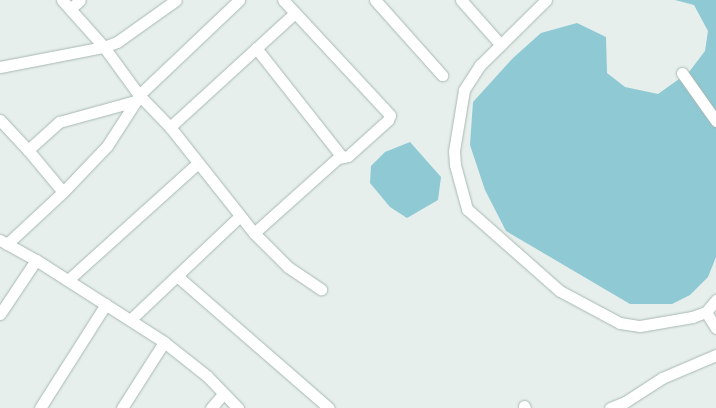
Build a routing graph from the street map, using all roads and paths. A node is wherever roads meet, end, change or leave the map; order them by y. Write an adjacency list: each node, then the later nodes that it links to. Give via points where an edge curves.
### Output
1 (62, 0): 9 (street)
2 (80, 0): 9 (street)
3 (176, 0): 12 (street, via 117,42)
4 (239, 0): 17 (street)
5 (283, 0): 10 (street)
6 (375, 0): 16 (street)
7 (461, 0): 11 (street)
8 (546, 0): 11 (street)
9 (70, 9): 12 (street)
10 (295, 13): 13 (street); 22 (street, via 388,111 388,120 348,156)
11 (500, 44): 34 (street, via 480,65 464,90 454,151 455,165 467,208 560,291 620,323 640,326)
12 (104, 47): 14 (street); 17 (street)
13 (256, 48): 20 (street); 22 (street)
14 (0, 67)
15 (682, 73): 19 (street)
16 (442, 74)
17 (138, 98): 20 (street); 21 (street, via 59,122); 24 (street, via 107,146)
18 (0, 120): 21 (street)
19 (716, 121)
20 (170, 128): 23 (street)
21 (28, 150): 24 (street)
22 (342, 156): 26 (street)
23 (198, 163): 25 (street); 30 (street)
24 (63, 192): 27 (street)
25 (240, 216): 26 (street); 29 (street)
26 (254, 233): 31 (street, via 288,267)
27 (3, 242): 28 (street)
28 (36, 260): 30 (street); 35 (street)
29 (177, 276): 36 (street); 46 (street)
30 (68, 280): 33 (street)
31 (321, 290)
32 (716, 300): 34 (street)
33 (106, 304): 36 (street); 42 (street)
34 (706, 312): 37 (street)
35 (0, 314)
36 (130, 320): 38 (street)
37 (716, 328)
38 (164, 342): 40 (street, via 207,376); 43 (street)
39 (716, 355): 41 (street, via 662,378)
40 (223, 394): 44 (street); 45 (street)
41 (625, 405): 47 (street)
42 (40, 408)
43 (122, 408)
44 (211, 408)
45 (238, 408)
46 (329, 408)
47 (610, 408)

